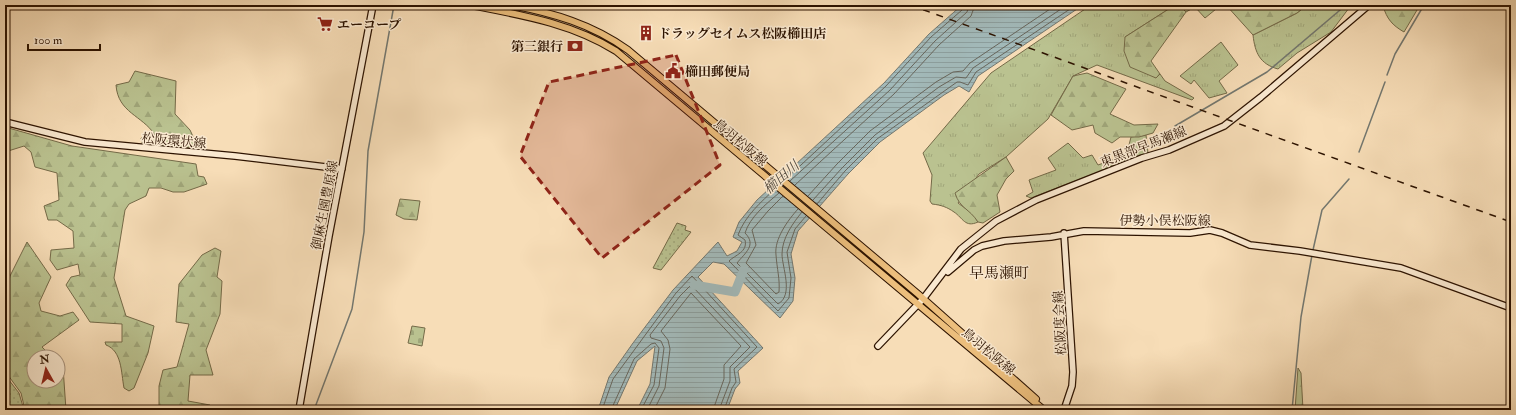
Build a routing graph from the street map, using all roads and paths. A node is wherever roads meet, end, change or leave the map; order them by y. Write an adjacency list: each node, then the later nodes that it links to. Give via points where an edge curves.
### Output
1 (374, 5): 6 (main road, 御麻生園豊原線)
2 (470, 5): 10 (main road, 鳥羽松阪線, via 561,25 605,44 640,70)
3 (511, 5): 9 (main road, 鳥羽松阪線, via 576,21 617,42)
4 (1369, 5): 8 (main road, 東黒部早馬瀬線, via 1224,126 1169,150 1142,158 1036,200 1007,214 966,244)
5 (5, 122): 6 (main road, 松阪環状線, via 85,142)
6 (342, 169): 13 (main road, 御麻生園豊原線)
7 (1064, 233): 8 (main road, 伊勢小俣松阪線, via 982,246 972,251); 11 (main road, 伊勢小俣松阪線, via 1217,231 1250,246 1300,251 1401,268); 16 (main road, 松阪度会線, via 1073,372 1072,386)
8 (940, 278): 9 (main road, 東黒部早馬瀬線)
9 (923, 299): 10 (main road, 東黒部早馬瀬線); 15 (main road, 鳥羽松阪線)
10 (918, 305): 12 (main road, 東黒部早馬瀬線); 14 (main road, 鳥羽松阪線)
11 (1511, 308)
12 (878, 346)
13 (299, 410)
14 (1044, 410)
15 (1048, 410)
16 (1064, 410)

